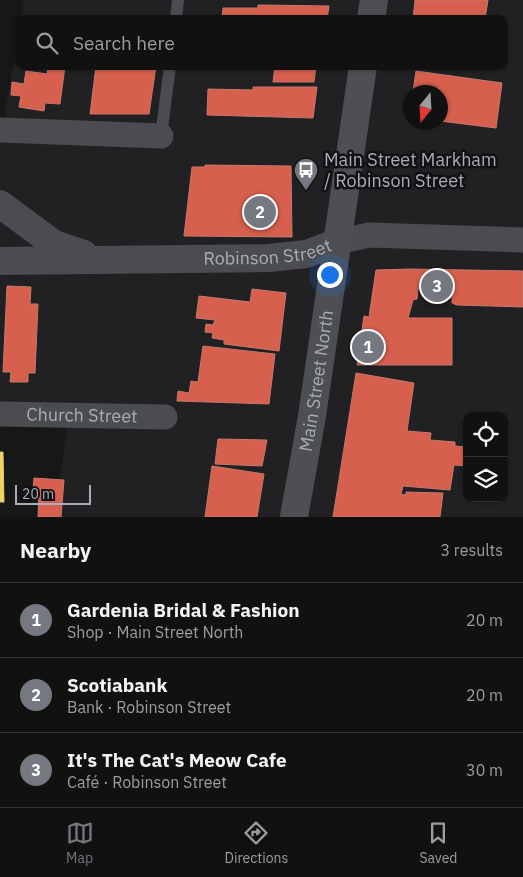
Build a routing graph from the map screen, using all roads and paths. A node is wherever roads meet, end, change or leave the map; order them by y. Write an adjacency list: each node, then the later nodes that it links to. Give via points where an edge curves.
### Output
1 (178, 0): 3 (lane)
2 (374, 0): 4 (main road)
3 (176, 15)
4 (372, 15)
5 (169, 70): 8 (lane)
6 (362, 70): 11 (main road, Main Street North)
7 (0, 130): 8 (street)
8 (161, 136)
9 (0, 204): 12 (street, Robinson Street, via 54,244)
10 (523, 240): 11 (street, Robinson Street, via 369,236)
11 (338, 242): 12 (street, Robinson Street, via 306,254 270,258); 16 (main road, Main Street North)
12 (99, 259): 13 (street, Robinson Street)
13 (0, 261)
14 (0, 414): 15 (street, Church Street)
15 (164, 417)
16 (294, 517)

